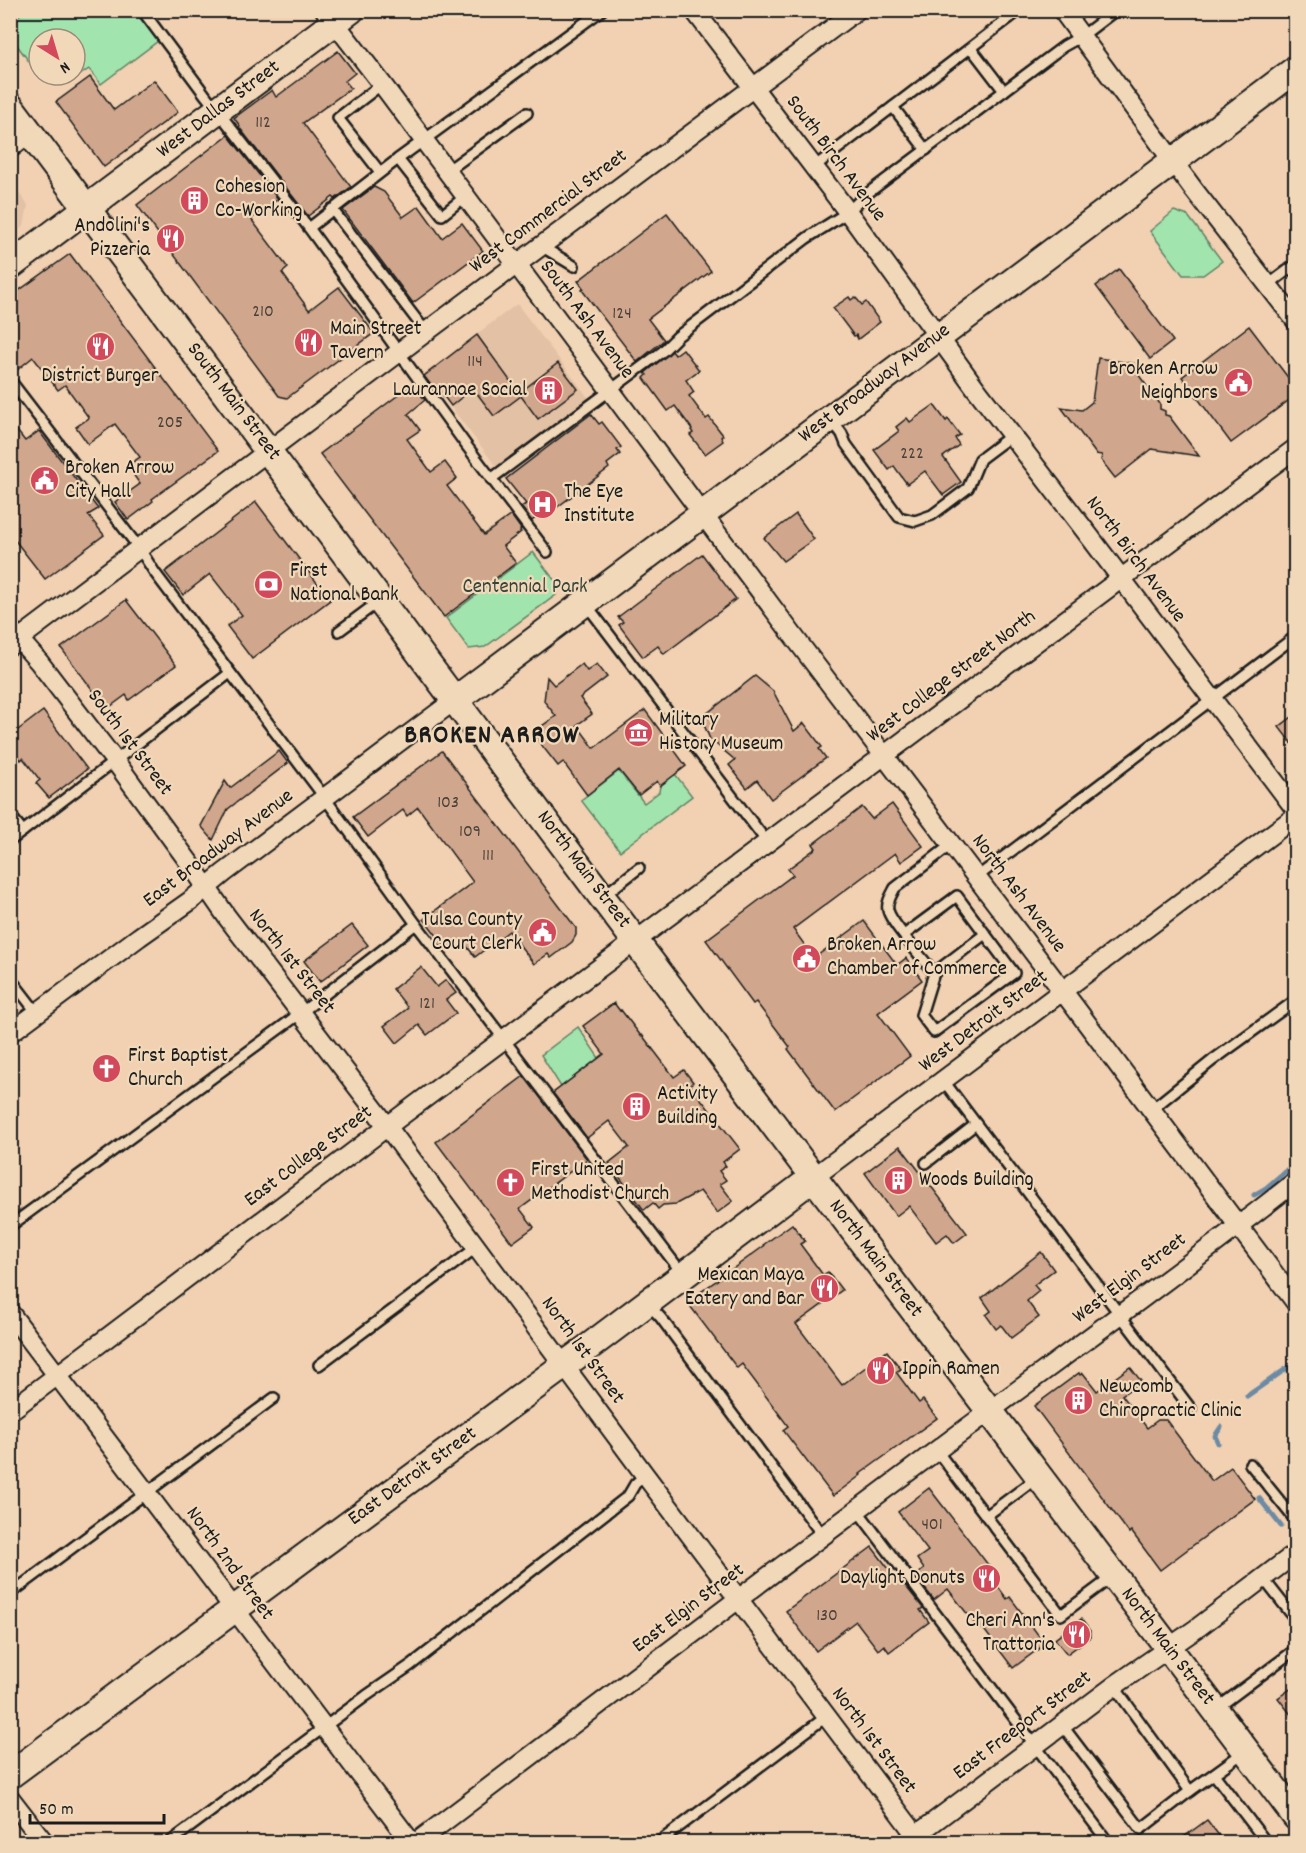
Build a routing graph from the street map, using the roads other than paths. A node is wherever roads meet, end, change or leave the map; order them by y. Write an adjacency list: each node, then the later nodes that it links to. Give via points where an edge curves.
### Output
1 (142, 10): 17 (lane)
2 (602, 10): 20 (lane)
3 (694, 10): 13 (street, South Birch Avenue)
4 (857, 10): 13 (street, West Commercial Street)
5 (1020, 10): 10 (lane)
6 (1062, 10): 9 (street)
7 (1116, 10): 9 (lane)
8 (337, 15): 12 (street, South Ash Avenue); 17 (street, West Dallas Street)
9 (1082, 36): 14 (lane); 24 (street)
10 (971, 48): 14 (lane); 16 (lane)
11 (1296, 69): 24 (street, West Broadway Avenue)
12 (382, 84): 20 (street, South Ash Avenue); 27 (lane, via 338,118)
13 (753, 88): 25 (street, South Birch Avenue); 33 (street, West Commercial Street)
14 (1004, 91): 21 (lane)
15 (10, 106): 19 (street, South Main Street)
16 (893, 107): 21 (lane); 25 (lane)
17 (218, 111): 29 (street, West Dallas Street); 32 (lane)
18 (527, 113): 26 (lane)
19 (33, 135): 22 (lane); 29 (street, South Main Street)
20 (423, 141): 23 (lane); 26 (street, South Ash Avenue)
21 (926, 150): 31 (lane)
22 (10, 154)
23 (398, 159): 27 (lane); 28 (lane, via 442,215)
24 (1173, 161): 38 (street); 41 (street, West Broadway Avenue)
25 (814, 167): 31 (street, South Birch Avenue)
26 (447, 171): 28 (street, South Ash Avenue)
27 (380, 172): 30 (lane)
28 (466, 196): 34 (street, South Ash Avenue)
29 (88, 208): 36 (street, West Dallas Street); 48 (street, South Main Street)
30 (332, 209): 32 (lane); 40 (lane)
31 (848, 212): 41 (street, South Birch Avenue); 44 (lane, via 807,238)
32 (309, 228): 42 (lane)
33 (541, 246): 34 (street, West Commercial Street); 37 (lane)
34 (516, 264): 40 (street, West Commercial Street); 44 (street, South Ash Avenue)
35 (1296, 264): 38 (lane)
36 (10, 266)
37 (574, 266)
38 (1268, 285): 39 (street)
39 (1296, 321)
40 (426, 332): 42 (street, West Commercial Street)
41 (938, 337): 45 (street, West Broadway Avenue); 46 (street, North Birch Avenue)
42 (399, 352): 48 (street, West Commercial Street); 49 (lane)
43 (10, 380): 51 (lane)
44 (610, 389): 49 (lane); 50 (street, South Ash Avenue)
45 (830, 418): 46 (lane, via 899,517 915,521 932,515 968,488 980,459); 50 (street, West Broadway Avenue)
46 (1012, 435): 53 (street, North Birch Avenue)
47 (1296, 448): 53 (street, West College Street North)
48 (269, 451): 51 (street, West Commercial Street); 54 (street, South Main Street)
49 (491, 479): 52 (lane)
50 (703, 514): 55 (street, West Broadway Avenue); 62 (street, North Ash Avenue)
51 (139, 548): 58 (street, West Commercial Street); 59 (lane)
52 (547, 552)
53 (1121, 578): 60 (street, North Birch Avenue); 62 (street, West College Street North)
54 (381, 600): 56 (lane); 61 (street, South Main Street)
55 (585, 602): 61 (street, West Broadway Avenue); 70 (lane)
56 (339, 631)
57 (1296, 636): 60 (lane)
58 (13, 638): 63 (street, South 1st Street, via 41,664)
59 (230, 673): 63 (lane); 64 (lane)
60 (1212, 698): 65 (street, North Birch Avenue); 73 (lane)
61 (455, 700): 64 (street, East Broadway Avenue); 75 (street, North Main Street)
62 (885, 756): 70 (street, West College Street North); 71 (street, North Ash Avenue)
63 (115, 761): 68 (lane); 74 (street, South 1st Street)
64 (325, 798): 74 (street, East Broadway Avenue); 76 (lane)
65 (1296, 810)
66 (10, 815): 68 (lane)
67 (1296, 816): 82 (street, West Detroit Street)
68 (23, 831): 69 (lane)
69 (10, 841)
70 (768, 842): 79 (street, West College Street North)
71 (952, 844): 73 (street, North Ash Avenue); 78 (lane, via 895,888 889,898 888,909)
72 (639, 868): 75 (lane)
73 (976, 877): 82 (street, North Ash Avenue)
74 (207, 887): 84 (street, North 1st Street); 85 (street, East Broadway Avenue)
75 (602, 897): 79 (street, North Main Street)
76 (416, 924): 84 (lane); 87 (lane)
77 (985, 934): 78 (lane, via 957,896); 80 (lane); 80 (lane, via 1014,973 934,1032 921,1015)
78 (904, 935): 80 (lane)
79 (636, 941): 87 (street, East College Street); 93 (street, North Main Street)
80 (934, 973)
81 (11, 980): 85 (lane)
82 (1063, 991): 88 (street, West Detroit Street); 89 (street, North Ash Avenue)
83 (1296, 1000): 89 (lane)
84 (302, 1012): 91 (street, North 1st Street); 95 (lane)
85 (37, 1013): 86 (street, East Broadway Avenue)
86 (10, 1033)
87 (505, 1040): 91 (street, East College Street); 98 (lane)
88 (943, 1080): 90 (lane); 93 (street, West Detroit Street)
89 (1151, 1110): 96 (street, North Ash Avenue)
90 (976, 1124): 92 (lane); 102 (lane)
91 (388, 1127): 97 (street, North 1st Street); 105 (street, East College Street)
92 (926, 1163)
93 (814, 1177): 98 (street, East Detroit Street); 109 (street, North Main Street)
94 (1296, 1180): 96 (street, West Elgin Street)
95 (10, 1226)
96 (1239, 1226): 100 (street, North Ash Avenue); 102 (street, West Elgin Street)
97 (477, 1247): 103 (lane); 104 (street, North 1st Street)
98 (684, 1274): 99 (street, East Detroit Street)
99 (647, 1303): 104 (street, East Detroit Street); 118 (lane)
100 (1296, 1303)
101 (10, 1313): 105 (street, North 2nd Street)
102 (1120, 1316): 107 (lane); 109 (street, West Elgin Street)
103 (319, 1365)
104 (564, 1365): 112 (street, North 1st Street); 124 (street, East Detroit Street)
105 (58, 1376): 108 (street, East College Street); 114 (street, North 2nd Street)
106 (274, 1398): 114 (lane)
107 (1191, 1409)
108 (10, 1411)
109 (989, 1412): 110 (street, East Elgin Street); 113 (street, North Main Street)
110 (937, 1451): 115 (street, East Elgin Street); 116 (lane)
111 (1250, 1464): 117 (lane)
112 (645, 1475): 123 (street, North 1st Street); 132 (lane, via 628,1496)
113 (1039, 1477): 116 (lane); 120 (street, North Main Street)
114 (148, 1492): 122 (lane); 124 (street, North 2nd Street)
115 (858, 1511): 118 (street, East Elgin Street); 133 (lane)
116 (986, 1516): 120 (lane, via 1061,1615)
117 (1296, 1521)
118 (824, 1536): 123 (street, East Elgin Street)
119 (1296, 1553): 121 (street, East Freeport Street)
120 (1114, 1576): 126 (street, North Main Street)
121 (1263, 1578): 125 (lane); 126 (street, East Freeport Street)
122 (10, 1594)
123 (739, 1599): 130 (street, North 1st Street); 144 (street, East Elgin Street)
124 (234, 1609): 132 (street, North 2nd Street); 136 (street, East Detroit Street)
125 (1296, 1620)
126 (1168, 1648): 128 (street, East Freeport Street); 129 (street, North Main Street)
127 (1296, 1649): 129 (lane)
128 (1114, 1686): 131 (street, East Freeport Street); 137 (lane)
129 (1215, 1709): 134 (street, North Main Street)
130 (827, 1716): 140 (street, North 1st Street); 145 (lane)
131 (1062, 1725): 133 (street, East Freeport Street); 137 (lane, via 1140,1829)
132 (325, 1728): 142 (lane); 143 (street, North 2nd Street)
133 (1035, 1746): 140 (street, East Freeport Street); 146 (lane)
134 (1245, 1750): 135 (lane); 139 (street, North Main Street)
135 (1214, 1773): 137 (lane); 147 (lane)
136 (10, 1775)
137 (1190, 1791)
138 (10, 1797): 141 (street)
139 (1296, 1817)
140 (915, 1840)
141 (44, 1842)
142 (170, 1842)
143 (411, 1842)
144 (417, 1842)
145 (659, 1842)
146 (1108, 1842)
147 (1266, 1842)

